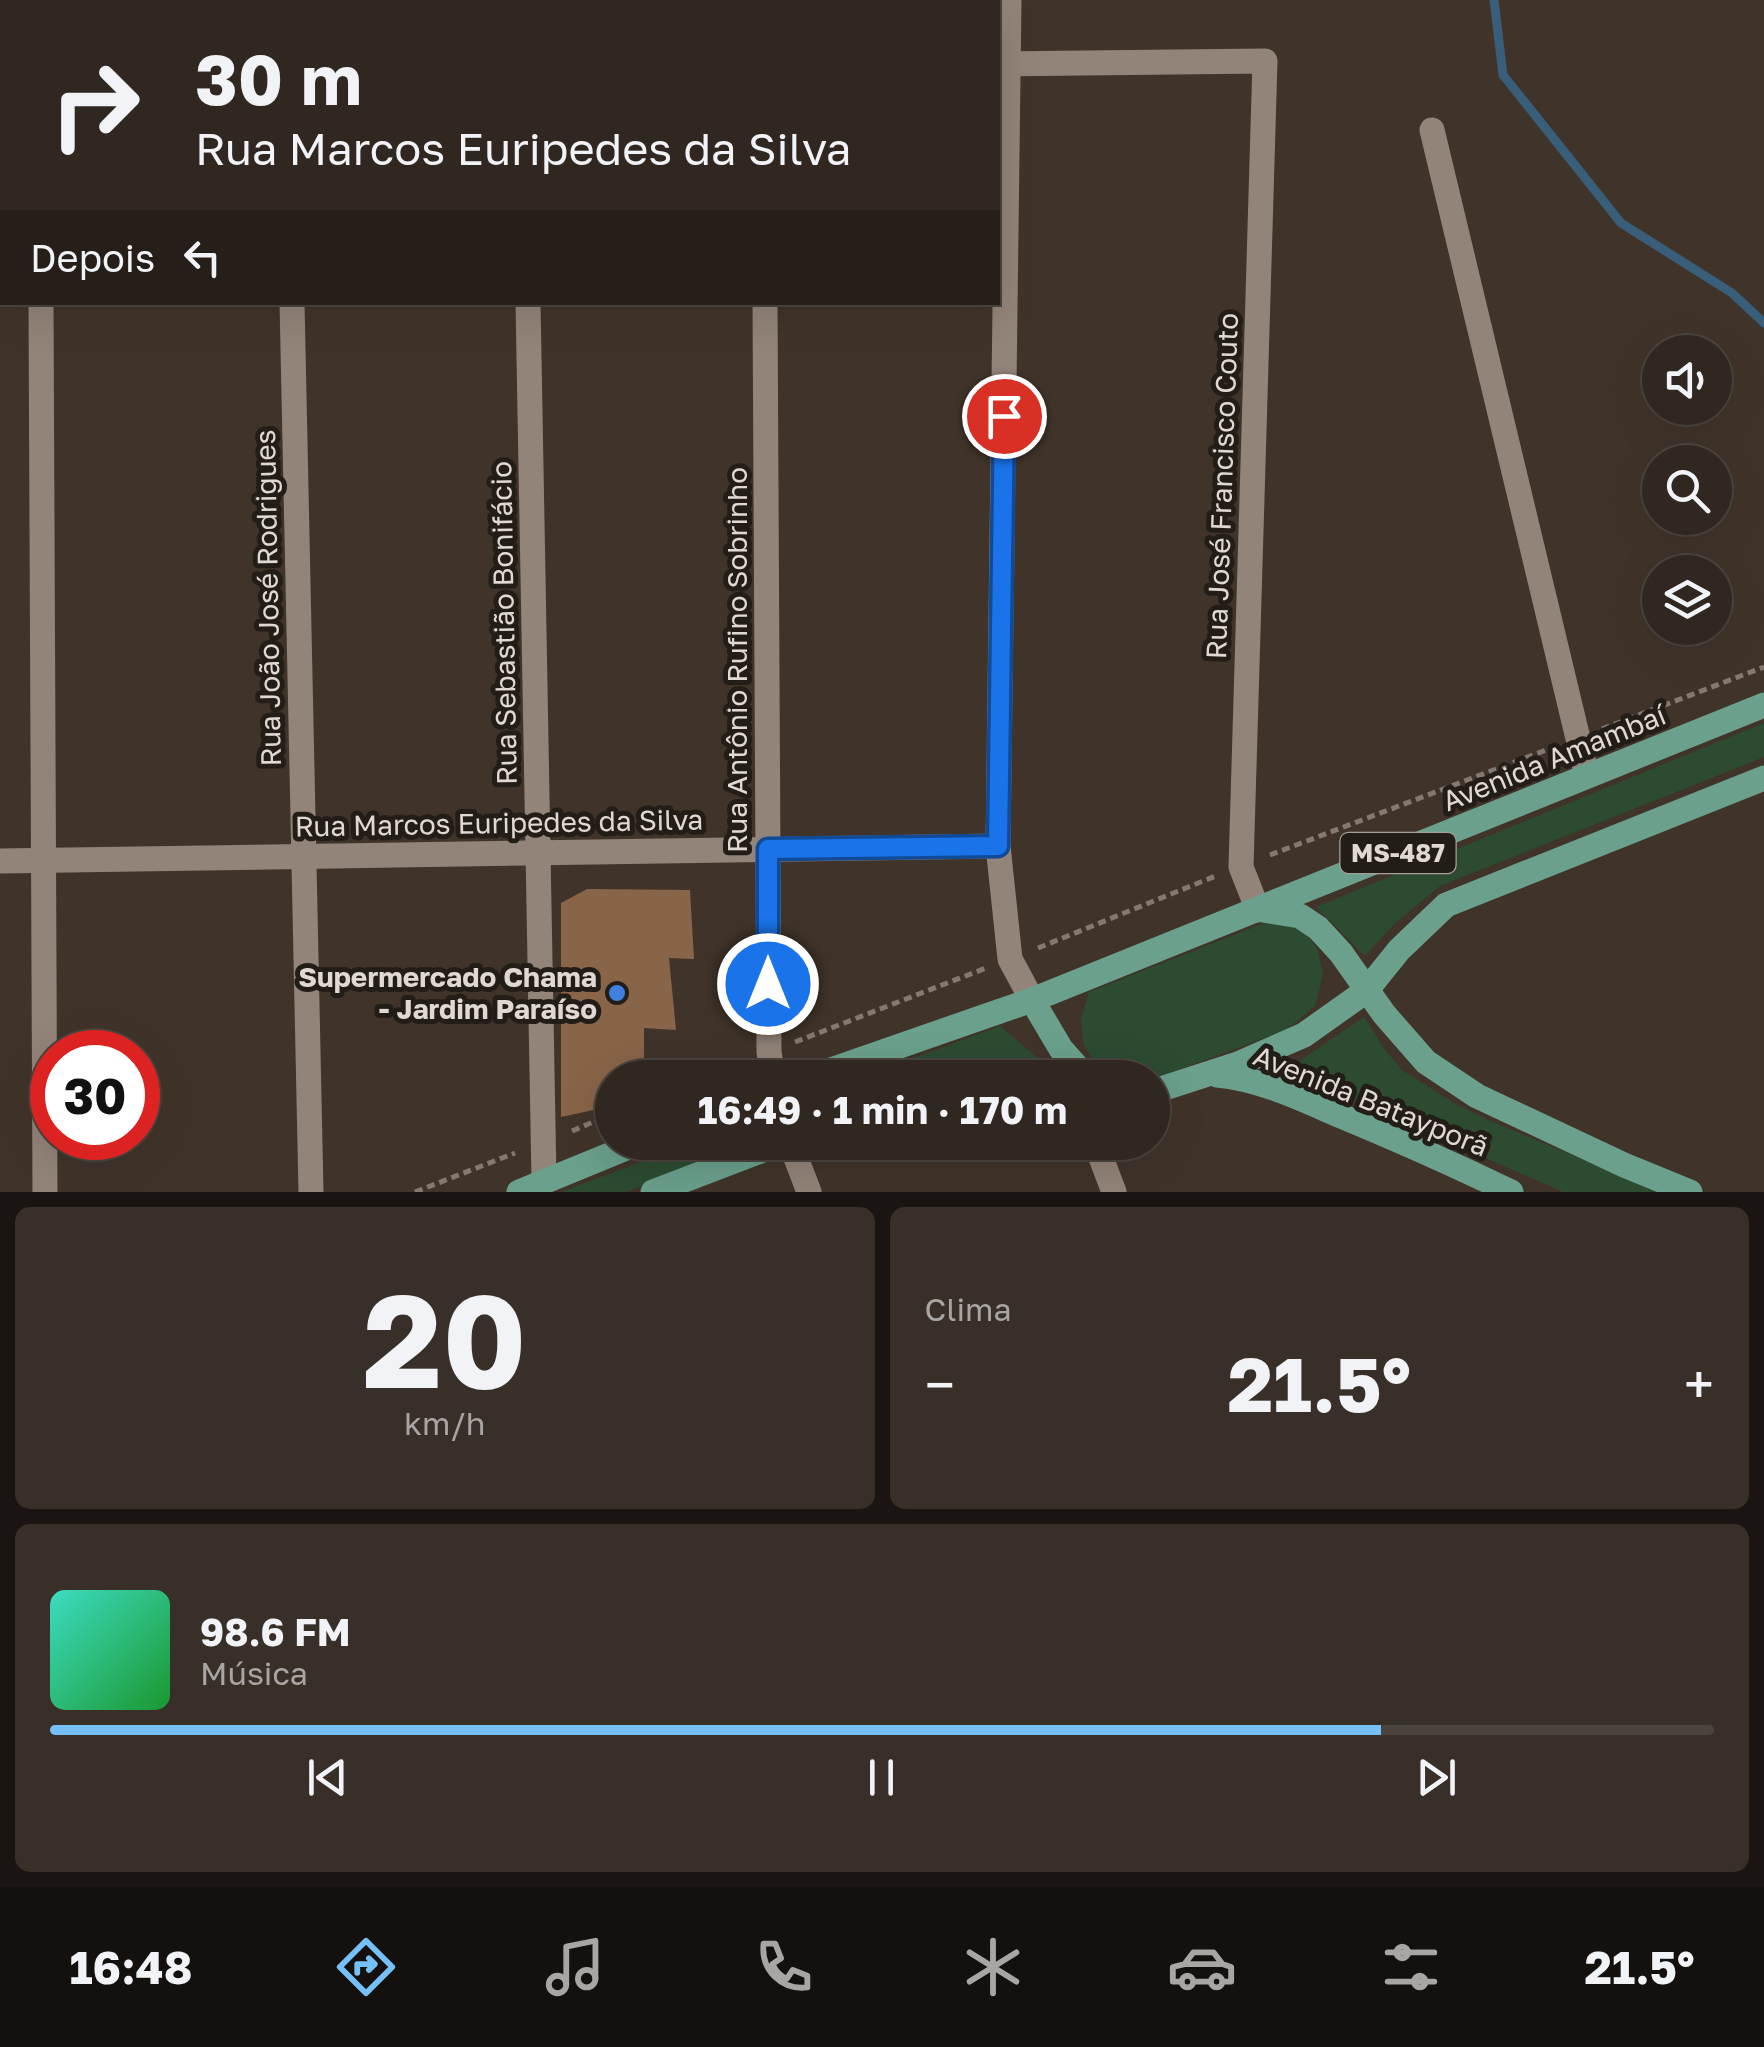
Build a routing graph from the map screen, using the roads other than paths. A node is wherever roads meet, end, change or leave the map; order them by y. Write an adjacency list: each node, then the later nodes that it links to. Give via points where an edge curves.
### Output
1 (1009, 0): 2 (street)
2 (1003, 64): 11 (street); 17 (street, Rua José Francisco Couto, via 1265,61 1241,867)
3 (1432, 130): 9 (street)
4 (40, 305): 15 (street)
5 (292, 305): 14 (street, Rua João José Rodrigues)
6 (528, 305): 13 (street, Rua Sebastião Bonifácio)
7 (765, 305): 12 (street, Rua Antônio Rufino Sobrinho)
8 (1764, 705): 9 (main road, Avenida Amambaí / MS-487)
9 (1587, 776): 17 (main road, Avenida Amambaí / MS-487)
10 (1764, 778): 18 (main road, via 1446,906)
11 (998, 846): 12 (street, Rua Marcos Euripedes da Silva); 19 (street, via 1010,960)
12 (768, 849): 13 (street, Rua Marcos Euripedes da Silva); 20 (street, Rua Antônio Rufino Sobrinho)
13 (538, 852): 14 (street, Rua Marcos Euripedes da Silva); 29 (street, Rua Sebastião Bonifácio)
14 (304, 857): 15 (street, Rua Marcos Euripedes da Silva); 31 (street, Rua João José Rodrigues)
15 (44, 861): 16 (street, Rua Marcos Euripedes da Silva); 30 (street)
16 (0, 862)
17 (1258, 910): 18 (main road, Avenida Batayporã, via 1300,916 1318,928); 19 (main road, Avenida Amambaí / MS-487)
18 (1366, 991): 23 (main road, via 1304,1034); 37 (main road, Avenida Batayporã, via 1426,1062 1477,1096)
19 (1032, 1000): 21 (main road, MS-487); 22 (main road)
20 (771, 1060)
21 (860, 1060)
22 (1071, 1060)
23 (1207, 1074): 24 (main road); 36 (main road, Avenida Batayporã, via 1280,1090)
24 (1170, 1086)
25 (598, 1160): 29 (main road)
26 (739, 1160): 33 (main road)
27 (795, 1160): 34 (street)
28 (1102, 1160): 35 (street)
29 (544, 1182): 32 (main road)
30 (45, 1192)
31 (311, 1192)
32 (518, 1192)
33 (653, 1192)
34 (809, 1192)
35 (1114, 1192)
36 (1511, 1192)
37 (1690, 1192)

